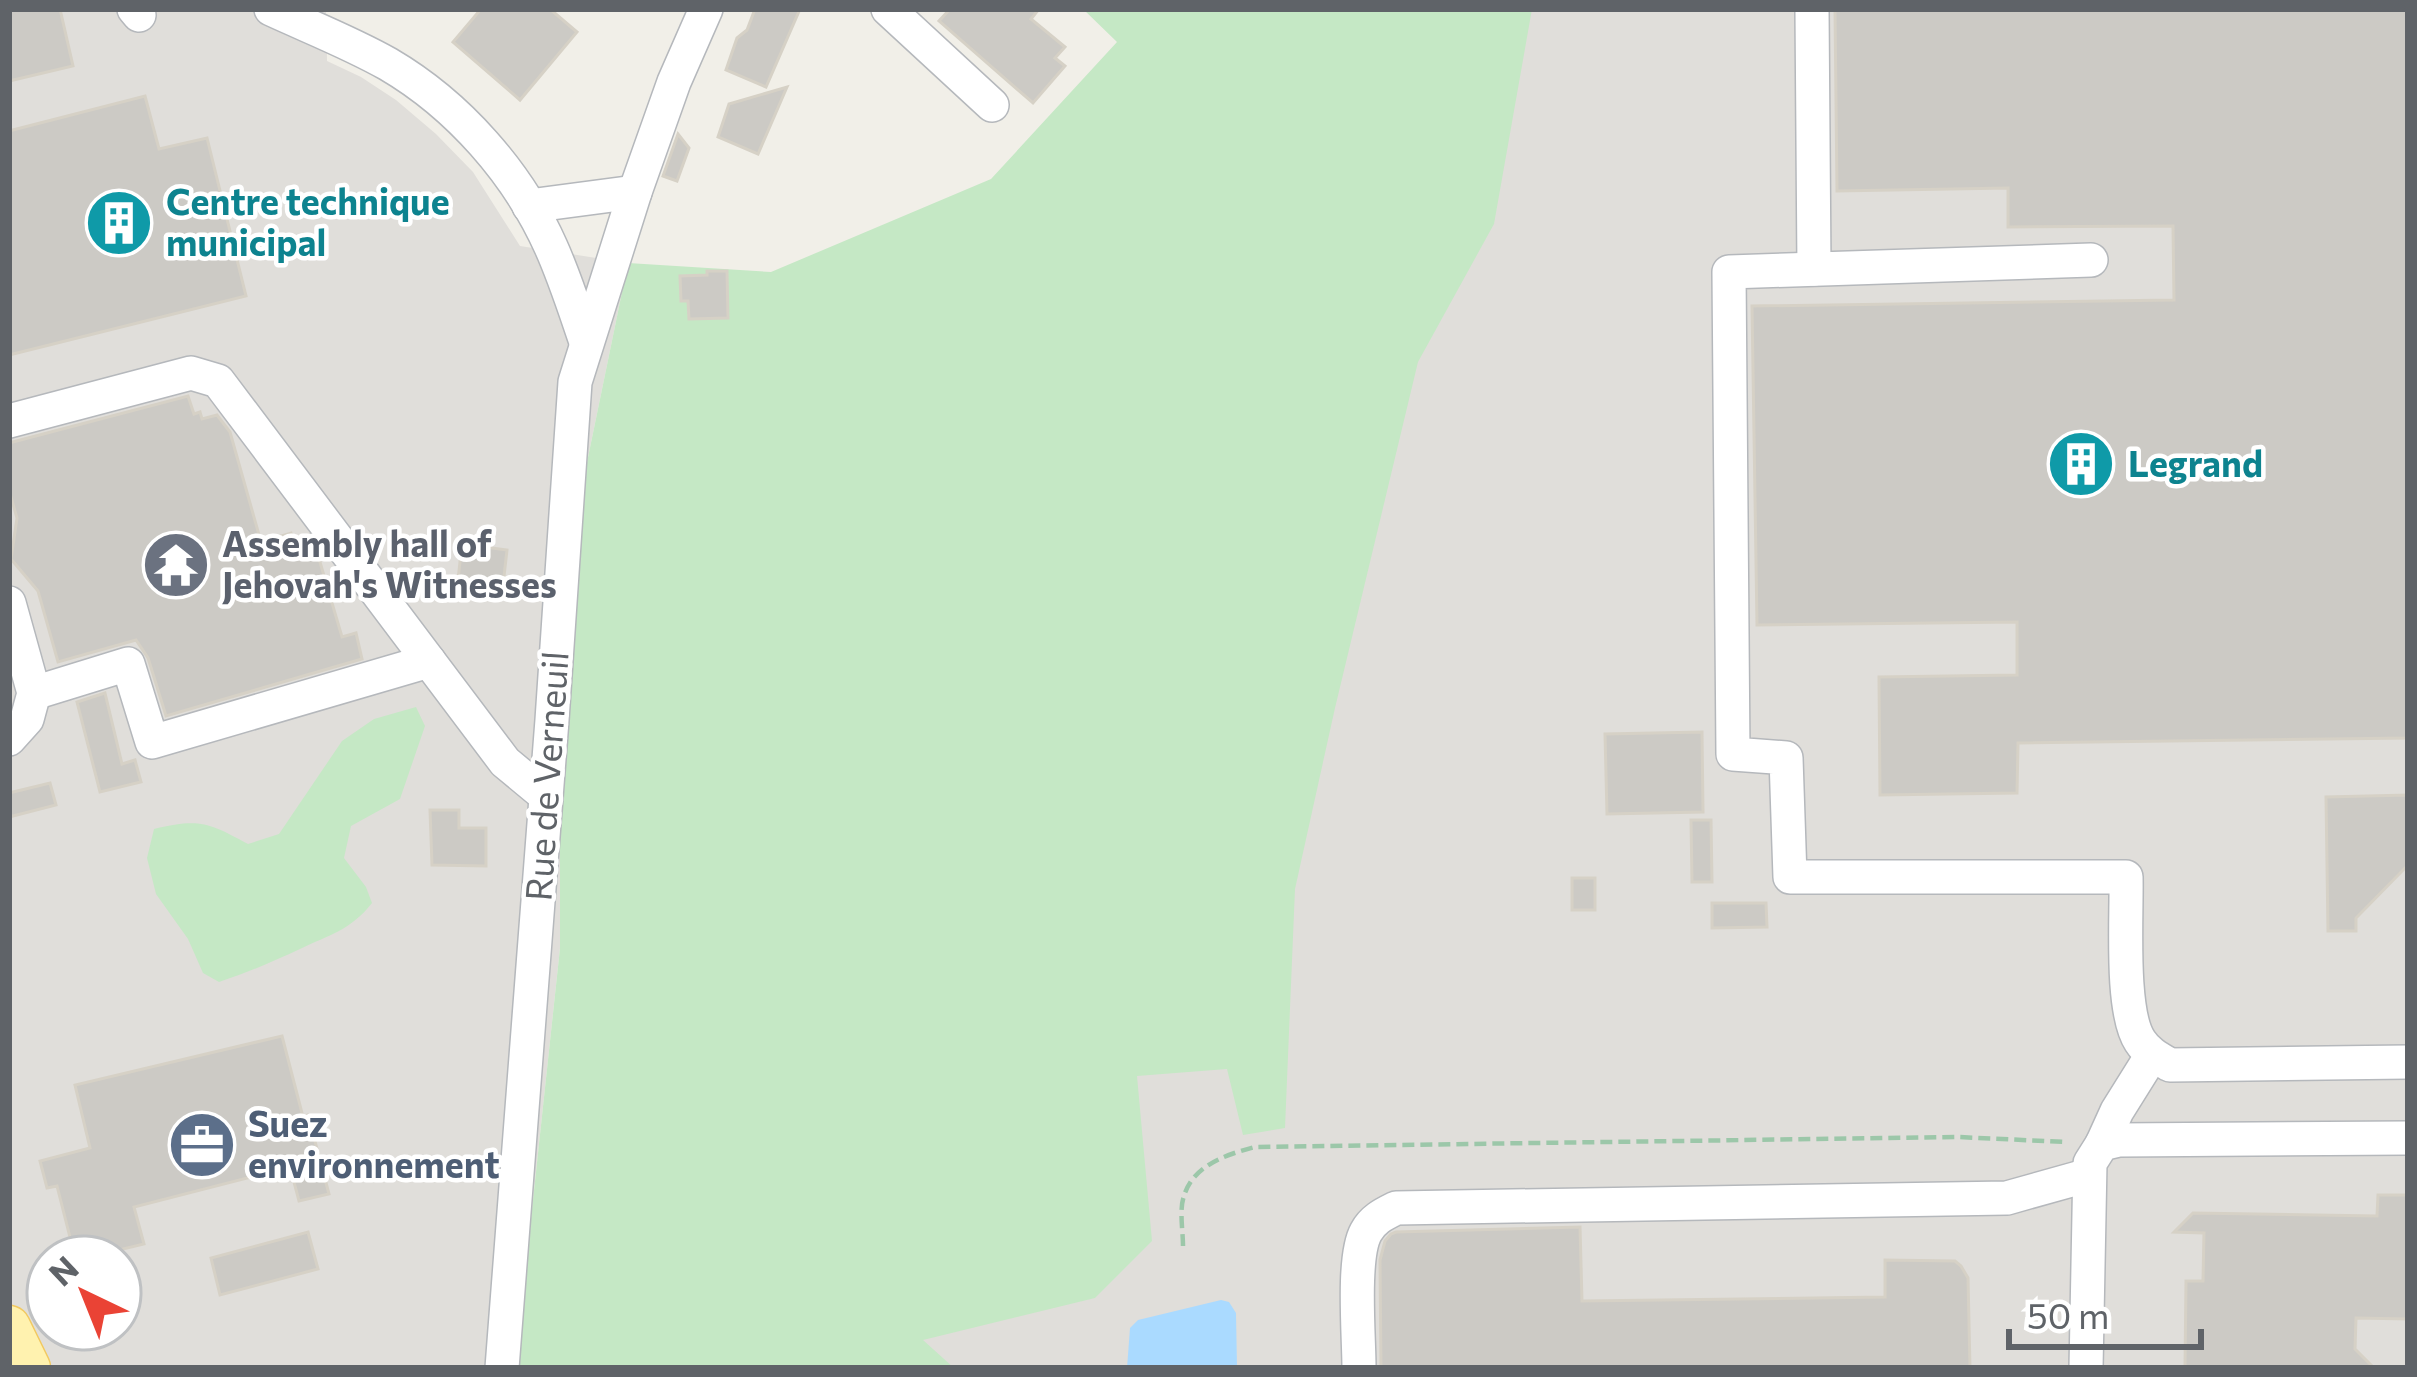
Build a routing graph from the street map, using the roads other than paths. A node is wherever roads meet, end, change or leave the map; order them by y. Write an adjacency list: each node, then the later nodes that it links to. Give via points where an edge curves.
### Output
1 (271, 9): 7 (street, via 390,65 425,91 490,151)
2 (706, 9): 6 (street, Rue de Verneuil)
3 (888, 9): 5 (street)
4 (1812, 9): 9 (street)
5 (992, 105)
6 (635, 192): 7 (street); 10 (street, Rue de Verneuil)
7 (529, 206): 10 (street)
8 (2091, 260): 9 (street)
9 (1814, 269): 17 (street, via 1729,272 1733,754 1786,758 1790,877 2126,877 2129,1012)
10 (586, 342): 16 (street, Rue de Verneuil, via 572,397)
11 (9, 421): 13 (street, via 191,373 218,381)
12 (9, 603): 14 (street)
13 (429, 662): 14 (street, via 152,742 128,664); 16 (street, via 505,762)
14 (34, 693): 15 (street, via 28,719)
15 (9, 739)
16 (546, 796): 23 (street, Rue de Verneuil)
17 (2152, 1055): 18 (street, via 2170,1065); 20 (street)
18 (2408, 1062)
19 (2408, 1138): 20 (street, via 2119,1140)
20 (2096, 1159): 24 (street, via 2007,1198 1396,1208 1376,1218 1360,1252); 25 (street)
21 (9, 1327): 22 (main road)
22 (29, 1368)
23 (502, 1368)
24 (1359, 1368)
25 (2086, 1368)

